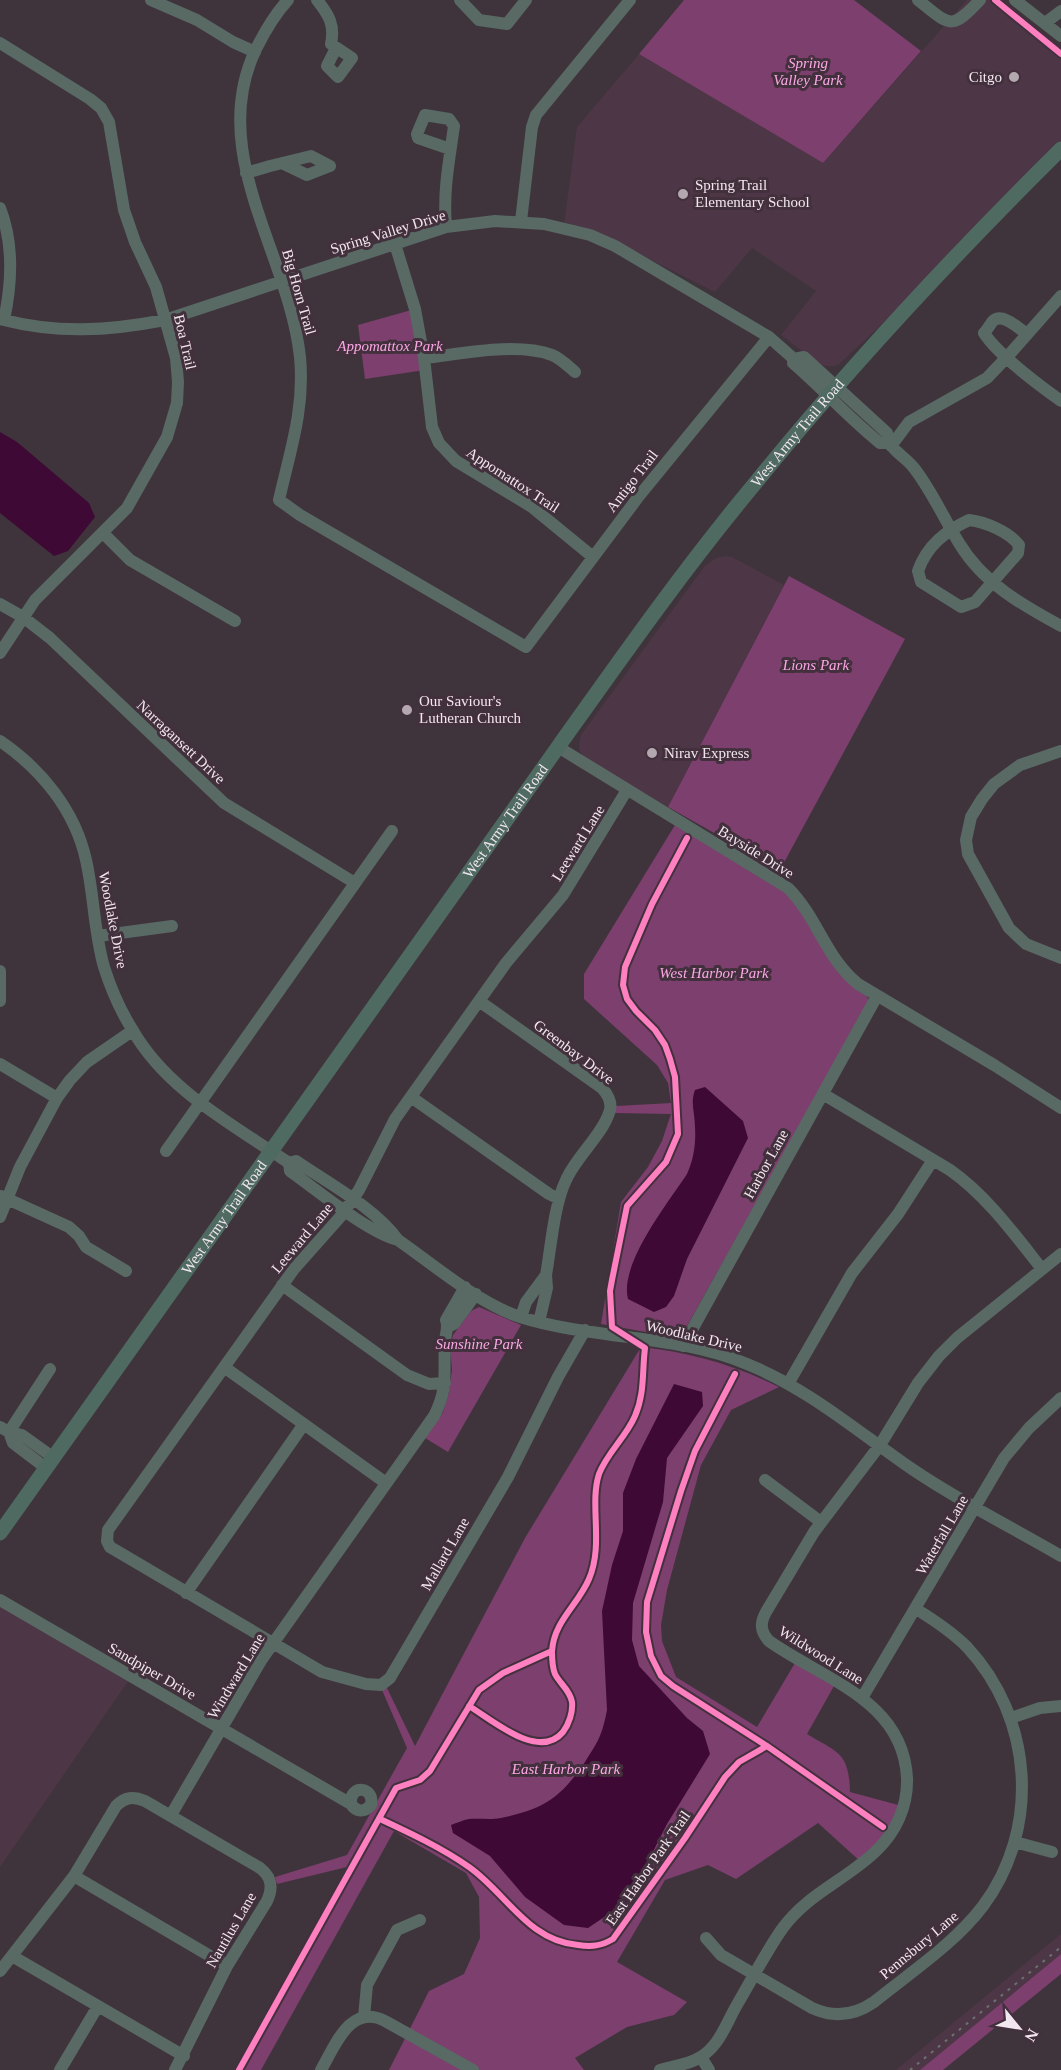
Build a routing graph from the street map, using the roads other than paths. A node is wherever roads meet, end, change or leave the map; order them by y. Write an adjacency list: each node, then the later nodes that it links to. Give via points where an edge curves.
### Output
1 (152, 0): 15 (street)
2 (288, 0): 15 (street, Big Horn Trail, via 266,29)
3 (317, 0): 14 (street, via 328,14 334,30 331,44)
4 (460, 0): 5 (street, via 479,20 507,24)
5 (526, 0)
6 (630, 0): 21 (street, via 536,115)
7 (918, 0): 8 (street, via 943,20 953,22 963,18)
8 (980, 0)
9 (1015, 0): 11 (street)
10 (1061, 11): 11 (street)
11 (1045, 23): 12 (street)
12 (1061, 36)
13 (0, 44): 27 (street, Boa Trail, via 90,99 106,116 124,210 153,278)
14 (336, 48)
15 (255, 52): 19 (street, Big Horn Trail, via 245,75 240,106 240,142)
16 (450, 149): 22 (street, via 444,191)
17 (1061, 149): 33 (main road, West Army Trail Road, via 935,277)
18 (282, 163): 19 (street)
19 (246, 173): 24 (street, Big Horn Trail)
20 (0, 208): 26 (street, via 10,259 10,287)
21 (520, 221): 22 (street, Spring Valley Drive); 29 (street, Spring Valley Drive, via 570,229 615,246)
22 (446, 227): 23 (street, Spring Valley Drive)
23 (395, 244): 24 (street, Spring Valley Drive); 31 (street, Appomattox Trail, via 415,309)
24 (282, 281): 27 (street, Spring Valley Drive); 44 (street, Big Horn Trail, via 295,327 301,379 296,433 279,500)
25 (1061, 296): 28 (street)
26 (2, 320): 27 (street, Spring Valley Drive, via 63,330 101,330)
27 (165, 320): 37 (street, Boa Trail, via 178,371 173,422 126,508)
28 (1027, 334): 30 (street); 30 (street, via 1003,318 992,322 984,333)
29 (769, 337): 33 (street, Spring Valley Drive, via 794,359 804,357); 38 (street, Antigo Trail)
30 (1008, 357): 34 (street); 35 (street, via 974,387 909,422)
31 (424, 358): 32 (street, via 525,351 552,355); 38 (street, Appomattox Trail, via 432,427 444,450 538,512)
32 (575, 372)
33 (832, 391): 35 (street, via 887,434); 47 (main road, West Army Trail Road, via 710,539)
34 (1061, 401)
35 (890, 444): 36 (street, via 914,467)
36 (951, 529): 39 (street, via 970,558); 39 (street, via 969,520 981,521 1019,545 1016,557); 39 (street, via 932,545 918,571 921,582 961,608 975,602)
37 (104, 533): 41 (street, Boa Trail, via 43,592); 42 (street, via 130,560)
38 (592, 557): 44 (street, Antigo Trail)
39 (992, 581): 43 (street, via 1018,603)
40 (0, 604): 41 (street, Narragansett Drive)
41 (23, 618): 45 (street, Boa Trail); 51 (street, Narragansett Drive, via 50,638 224,803)
42 (236, 621)
43 (1061, 626)
44 (526, 647)
45 (0, 653)
46 (0, 741): 53 (street, Woodlake Drive, via 41,776 74,826 86,858)
47 (558, 747): 49 (street, Bayside Drive); 67 (main road, West Army Trail Road)
48 (1061, 751): 54 (street, via 1020,765 994,784 975,809 966,840 968,854 1009,928 1030,947)
49 (627, 790): 56 (street, Bayside Drive, via 788,888 807,910 839,966); 58 (street, Leeward Lane, via 563,895)
50 (392, 831): 51 (street)
51 (355, 883): 64 (street)
52 (171, 926): 53 (street)
53 (98, 936): 59 (street, Woodlake Drive, via 112,990)
54 (1061, 958)
55 (0, 971): 57 (street)
56 (878, 996): 61 (street, Harbor Lane); 65 (street, Bayside Drive)
57 (0, 1001)
58 (479, 1001): 63 (street, Leeward Lane); 72 (street, Greenbay Drive, via 602,1088 610,1099 606,1120 571,1171)
59 (132, 1031): 62 (street, via 87,1062); 64 (street, Woodlake Drive, via 161,1068)
60 (0, 1064): 62 (street)
61 (823, 1094): 68 (street); 85 (street, Harbor Lane)
62 (57, 1098): 70 (street)
63 (411, 1098): 71 (street, Leeward Lane, via 395,1119); 72 (street)
64 (201, 1102): 66 (street); 67 (street, Woodlake Drive)
65 (1061, 1108)
66 (165, 1151)
67 (272, 1151): 69 (street, Woodlake Drive); 94 (main road, West Army Trail Road)
68 (933, 1160): 77 (street, via 978,1193); 89 (street, via 898,1214 852,1273)
69 (290, 1163): 71 (street, Woodlake Drive, via 296,1161); 73 (street, Woodlake Drive, via 290,1170)
70 (4, 1197): 74 (street); 78 (street, via 69,1227 86,1247)
71 (352, 1199): 73 (street, Leeward Lane); 75 (street, Woodlake Drive)
72 (560, 1199): 79 (street, Greenbay Drive)
73 (345, 1210): 75 (street, Woodlake Drive, via 386,1237); 80 (street, Leeward Lane)
74 (0, 1217)
75 (398, 1240): 81 (street, Woodlake Drive)
76 (1061, 1254): 77 (street, Wildwood Lane)
77 (1042, 1269): 93 (street, Wildwood Lane, via 939,1356)
78 (126, 1271)
79 (546, 1275): 82 (street, Greenbay Drive, via 526,1302); 83 (street, Greenbay Drive)
80 (282, 1285): 86 (street, Leeward Lane); 88 (street, via 407,1375 429,1384)
81 (470, 1291): 82 (street, Woodlake Drive); 88 (street, Windward Lane, via 446,1320)
82 (521, 1317): 83 (street, Woodlake Drive)
83 (539, 1322): 84 (street, Woodlake Drive)
84 (585, 1330): 85 (street, Woodlake Drive); 104 (street, Mallard Lane, via 508,1477 390,1678 381,1685 330,1675)
85 (683, 1346): 89 (street, Woodlake Drive, via 731,1358)
86 (224, 1367): 91 (street); 101 (street, Leeward Lane, via 106,1535 111,1547)
87 (50, 1369): 92 (street)
88 (446, 1383): 96 (street, Windward Lane, via 434,1416)
89 (788, 1384): 93 (street, Woodlake Drive)
90 (1060, 1402): 97 (street, Waterfall Lane, via 1013,1446)
91 (304, 1425): 96 (street); 101 (street)
92 (5, 1430): 94 (street, via 22,1435)
93 (880, 1445): 97 (street, Woodlake Drive); 98 (street, Wildwood Lane)
94 (50, 1463): 99 (main road, West Army Trail Road)
95 (765, 1480): 98 (street)
96 (386, 1483): 104 (street, Windward Lane)
97 (975, 1507): 100 (street, Woodlake Drive); 103 (street, Waterfall Lane)
98 (821, 1522): 105 (street, Wildwood Lane, via 766,1612 761,1628 774,1645)
99 (0, 1533)
100 (1061, 1556)
101 (186, 1593): 104 (street, Leeward Lane)
102 (0, 1600): 108 (street, Sandpiper Drive)
103 (916, 1609): 105 (street, Waterfall Lane); 107 (street, Pennsbury Lane, via 953,1635 975,1657 995,1684)
104 (273, 1643): 108 (street, Windward Lane)
105 (862, 1698): 119 (street, Wildwood Lane, via 885,1718 903,1753 907,1785 901,1814 890,1836 874,1853 796,1913)
106 (1061, 1706): 107 (street)
107 (1011, 1718): 111 (street, Pennsbury Lane, via 1022,1778)
108 (221, 1729): 109 (street, Sandpiper Drive); 110 (street, Windward Lane)
109 (351, 1803)
110 (171, 1815): 113 (street, via 141,1799 124,1798); 117 (street, Nautilus Lane, via 269,1877 270,1894)
111 (1015, 1842): 112 (street); 119 (street, Pennsbury Lane, via 996,1886 972,1918 863,2009 847,2014 825,2013)
112 (1052, 1852)
113 (74, 1876): 116 (street); 117 (street)
114 (420, 1920): 121 (street, via 397,1930 367,1985)
115 (706, 1938): 119 (street, Pennsbury Lane, via 721,1955)
116 (12, 1956): 118 (street); 120 (street)
117 (227, 1966): 122 (street, Nautilus Lane)
118 (0, 1971)
119 (755, 1975): 123 (street, Wildwood Lane, via 721,2036)
120 (98, 2006): 122 (street); 124 (street)
121 (364, 2017): 126 (street, via 346,2028); 127 (street, via 385,2021)
122 (184, 2056): 125 (street, Nautilus Lane)
123 (701, 2057): 128 (street, Wildwood Lane); 129 (street)
124 (60, 2070)
125 (175, 2070)
126 (321, 2070)
127 (473, 2070)
128 (660, 2070)
129 (709, 2070)

